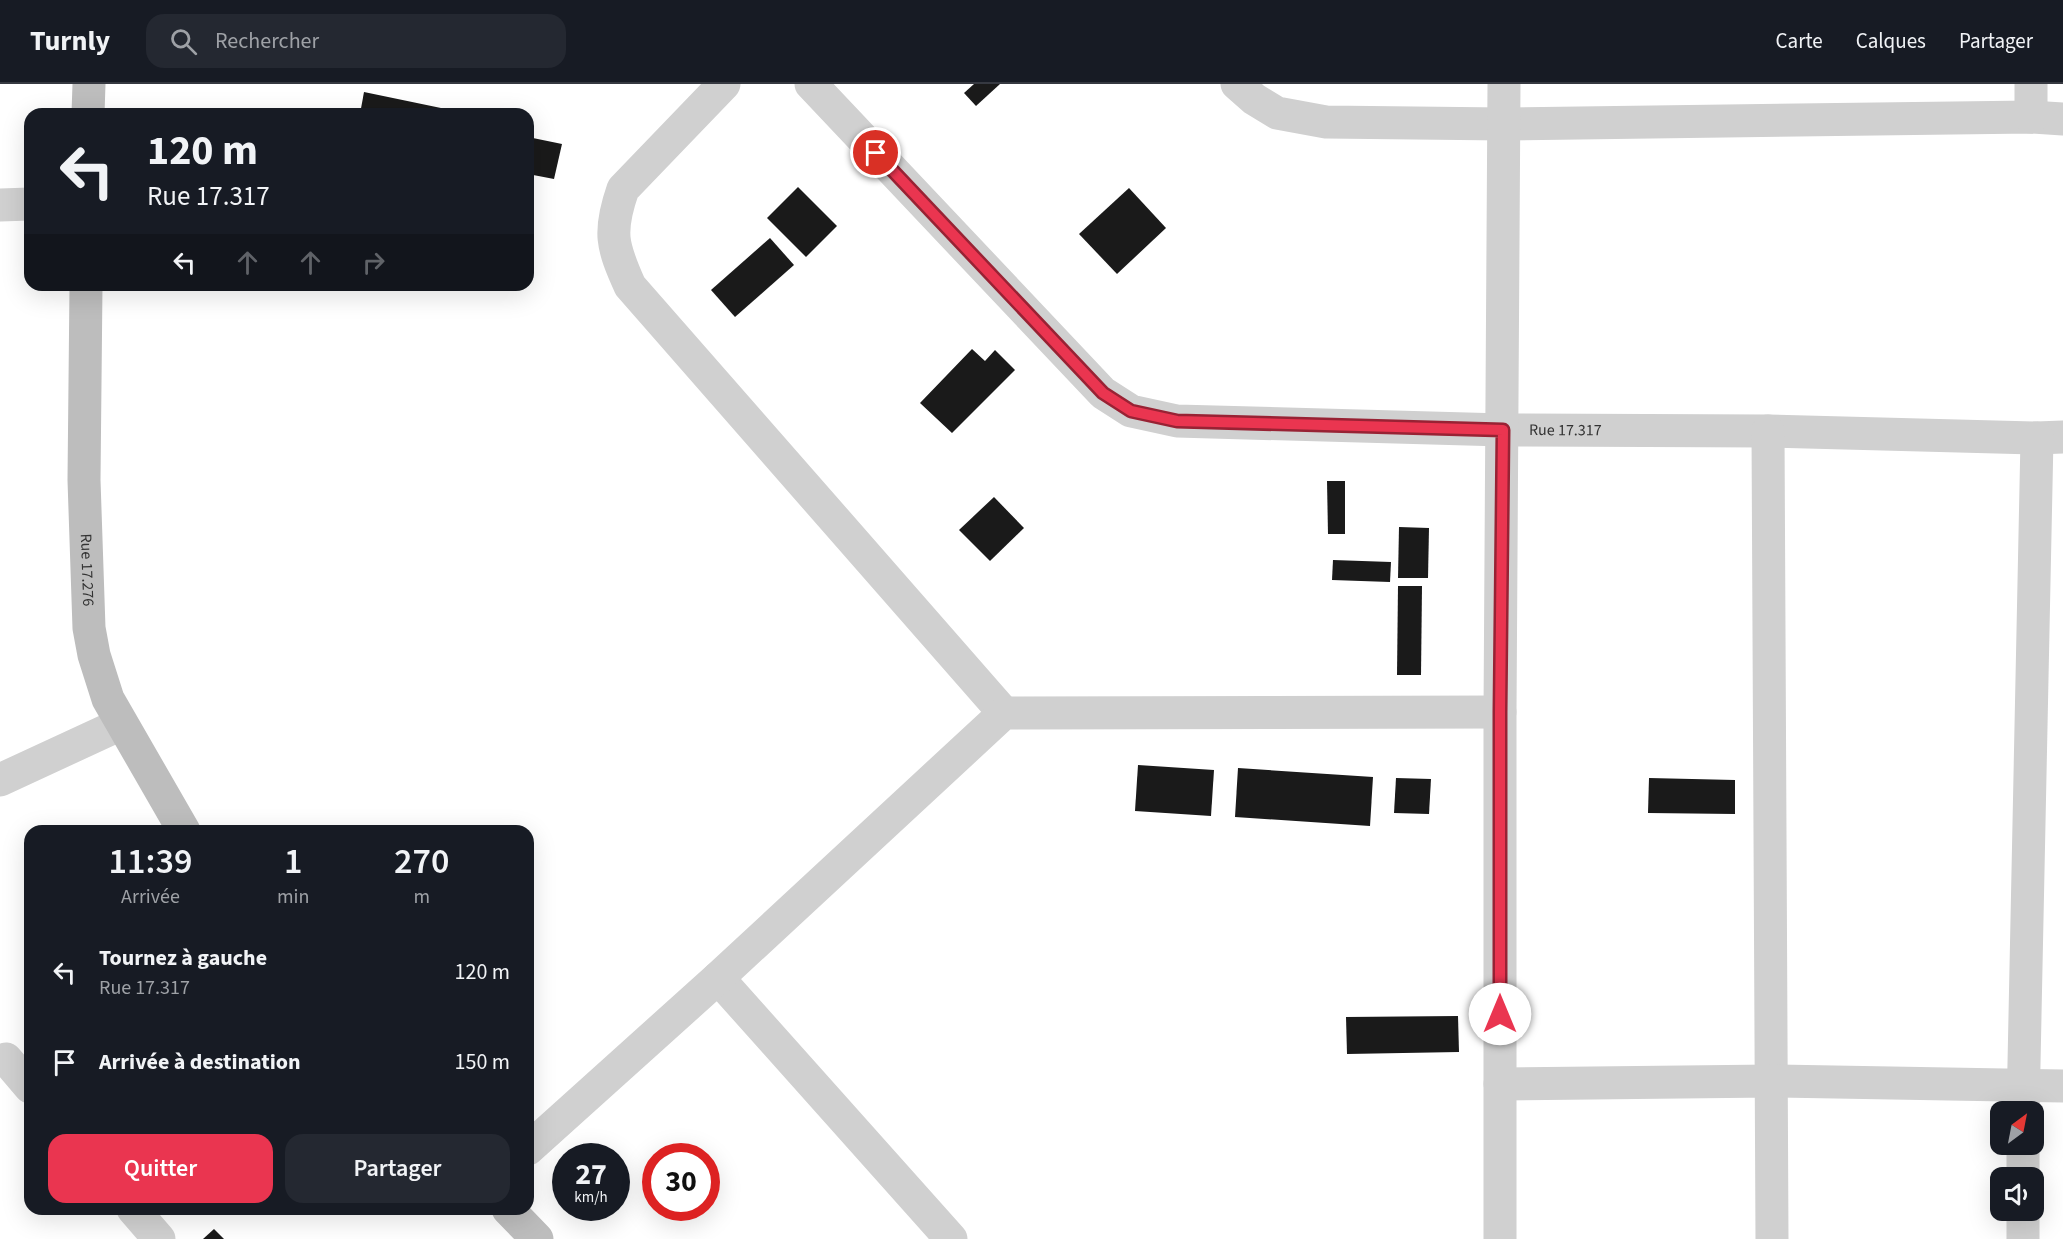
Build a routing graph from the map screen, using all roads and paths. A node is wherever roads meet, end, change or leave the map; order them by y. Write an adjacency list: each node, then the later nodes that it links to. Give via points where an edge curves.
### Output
1 (89, 84): 7 (main road)
2 (724, 84): 17 (street, via 622,189 613,228 615,252 630,286)
3 (811, 84): 13 (street, Rue 17.317, via 1103,393 1131,411 1177,421)
4 (1237, 84): 9 (street, via 1277,113 1326,122)
5 (1504, 84): 9 (street)
6 (2031, 84): 8 (street)
7 (88, 108)
8 (2047, 118): 9 (street)
9 (1504, 124): 13 (street)
10 (24, 204): 11 (street)
11 (0, 205)
12 (86, 291): 18 (main road, Rue 17.276, via 84,480 89,628 101,679)
13 (1503, 430): 14 (street, Rue 17.317); 16 (street)
14 (1768, 431): 15 (street, Rue 17.317); 24 (street)
15 (2050, 438): 27 (street)
16 (1500, 712): 17 (street); 25 (street)
17 (1004, 713): 21 (street)
18 (121, 724): 19 (street); 20 (main road, Rue 17.276)
19 (0, 780)
20 (180, 825)
21 (718, 978): 28 (street); 34 (street)
22 (12, 1055): 23 (street)
23 (24, 1076)
24 (1772, 1081): 25 (street); 27 (street); 36 (street)
25 (1500, 1084): 35 (street)
26 (2063, 1086): 27 (street)
27 (2023, 1099)
28 (534, 1144)
29 (138, 1215): 32 (street)
30 (514, 1215): 33 (main road)
31 (2023, 1221): 37 (street)
32 (159, 1239)
33 (537, 1239)
34 (951, 1239)
35 (1500, 1239)
36 (1772, 1239)
37 (2022, 1239)

